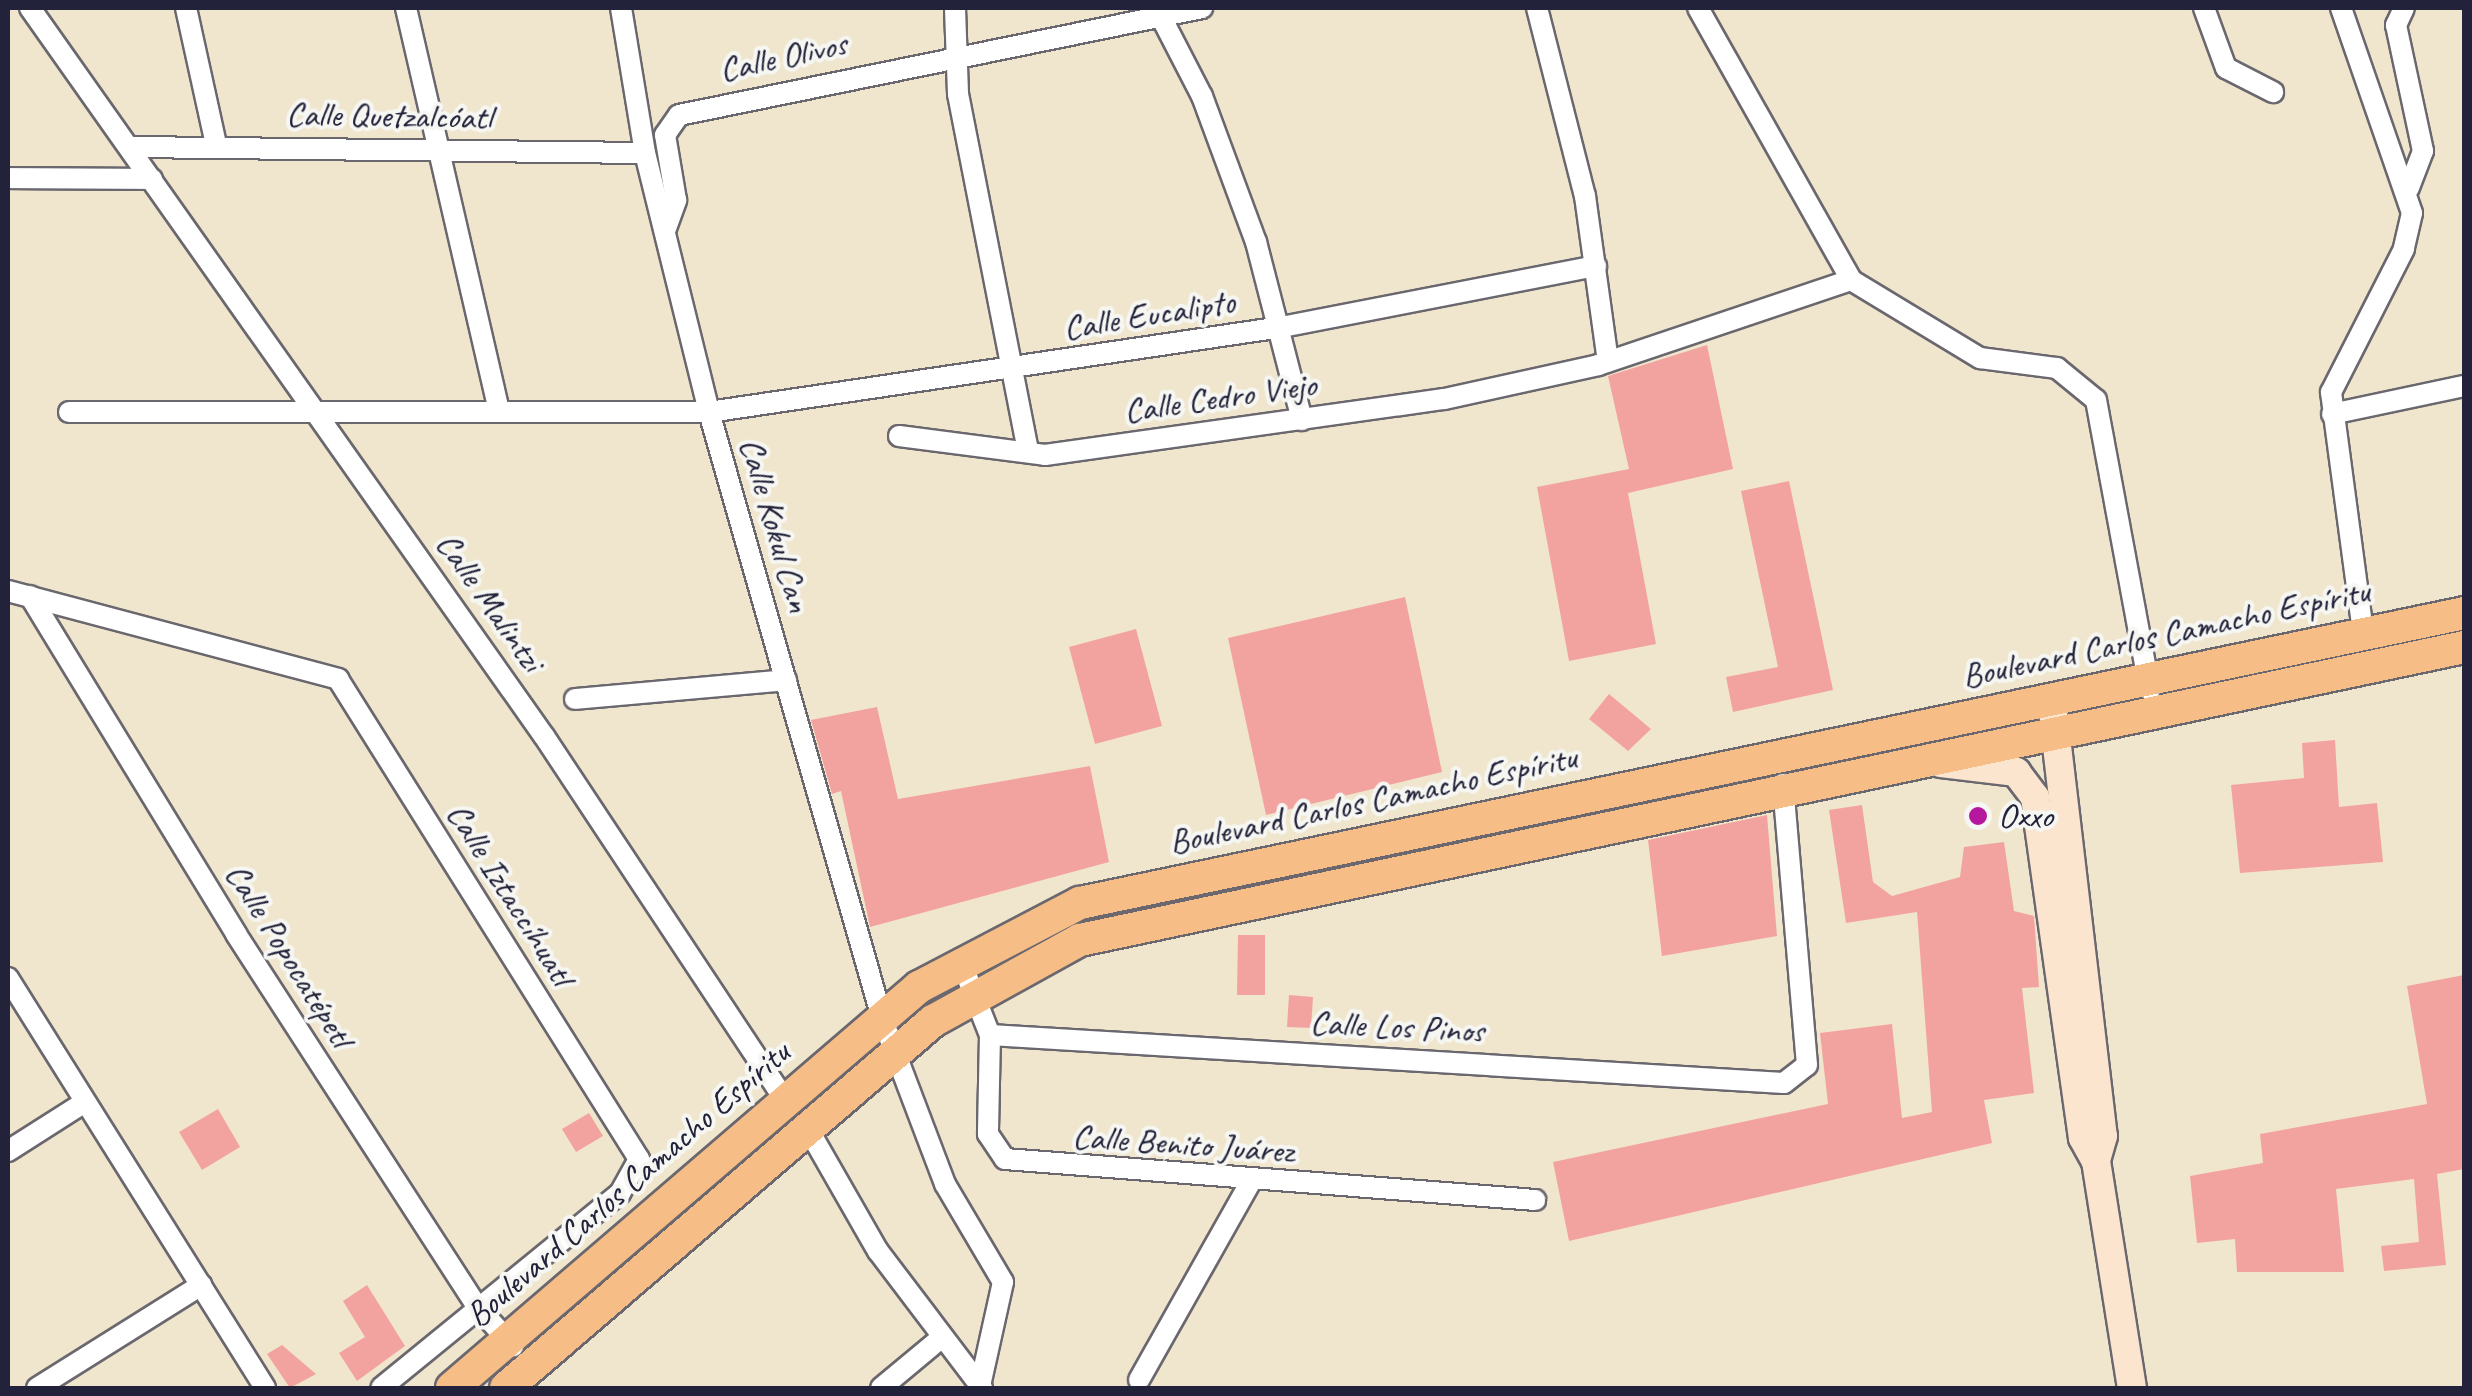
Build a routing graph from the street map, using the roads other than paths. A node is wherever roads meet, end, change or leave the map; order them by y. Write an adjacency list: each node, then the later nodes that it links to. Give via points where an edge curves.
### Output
1 (30, 8): 16 (street, Calle Malintzi)
2 (186, 8): 15 (street)
3 (406, 8): 17 (street)
4 (620, 8): 18 (street, Calle Kokul Can)
5 (955, 8): 13 (street)
6 (1202, 8): 12 (street, Calle Olivos)
7 (1537, 8): 23 (street)
8 (1698, 8): 24 (street)
9 (2204, 8): 14 (street, via 2226,68)
10 (2342, 8): 21 (street)
11 (2404, 8): 21 (street, via 2396,25 2424,151)
12 (1159, 12): 13 (street, Calle Olivos); 25 (street, via 1208,113)
13 (956, 53): 22 (street, Calle Olivos, via 679,114 665,135 676,200); 27 (street)
14 (2273, 92)
15 (216, 144): 16 (street, Calle Quetzalcóatl); 17 (street, Calle Quetzalcóatl)
16 (131, 147): 20 (street, Calle Malintzi)
17 (439, 147): 18 (street, Calle Quetzalcóatl); 30 (street)
18 (645, 153): 22 (street, Calle Kokul Can)
19 (8, 178): 20 (street)
20 (152, 179): 29 (street, Calle Malintzi)
21 (2409, 188): 33 (street, via 2404,249 2340,363)
22 (665, 231): 32 (street, Calle Kokul Can)
23 (1596, 266): 25 (street, Calle Eucalipto); 26 (street)
24 (1851, 280): 26 (street, Calle Cedro Viejo); 42 (street, via 1980,358 2058,368 2096,400)
25 (1282, 328): 27 (street, Calle Eucalipto); 34 (street)
26 (1608, 361): 34 (street, Calle Cedro Viejo)
27 (1015, 369): 32 (street, Calle Eucalipto); 36 (street)
28 (2464, 386): 33 (street)
29 (312, 406): 30 (street, Calle Eucalipto); 31 (street, Calle Eucalipto); 59 (street, Calle Malintzi)
30 (498, 407): 32 (street, Calle Eucalipto)
31 (69, 412)
32 (709, 412): 43 (street, Calle Kokul Can)
33 (2332, 414): 40 (street)
34 (1302, 420): 36 (street, Calle Cedro Viejo, via 1045,455)
35 (900, 436): 36 (street, Calle Cedro Viejo)
36 (1028, 446)
37 (8, 592): 38 (street)
38 (30, 596): 67 (street, Calle Popocatépetl); 67 (street, Calle Iztaccíhuatl, via 322,669 338,679 638,1159 620,1193)
39 (2464, 613): 40 (main road, Boulevard Carlos Camacho Espíritu)
40 (2364, 632): 42 (main road, Boulevard Carlos Camacho Espíritu)
41 (2464, 647): 46 (main road, Boulevard Carlos Camacho Espíritu)
42 (2148, 678): 44 (main road, Boulevard Carlos Camacho Espíritu); 46 (street)
43 (786, 680): 45 (street); 56 (street, Calle Kokul Can)
44 (2050, 698): 47 (main road); 48 (main road, Boulevard Carlos Camacho Espíritu)
45 (575, 699)
46 (2154, 710): 47 (main road, Boulevard Carlos Camacho Espíritu)
47 (2058, 732): 49 (main road, Boulevard Carlos Camacho Espíritu); 50 (main road)
48 (1774, 757): 52 (street); 53 (main road, Boulevard Carlos Camacho Espíritu, via 1112,895)
49 (1931, 761): 51 (main road, via 2016,772); 52 (main road, Boulevard Carlos Camacho Espíritu)
50 (2064, 778): 51 (main road); 63 (main road, via 2103,1136)
51 (2028, 784): 63 (main road, via 2083,1138)
52 (1785, 791): 55 (main road, Boulevard Carlos Camacho Espíritu, via 1143,922 1080,940); 57 (street, Calle Los Pinos, via 1807,1065 1799,1078)
53 (960, 960): 55 (street, Calle Benito Juárez); 56 (main road, Boulevard Carlos Camacho Espíritu)
54 (8, 978): 60 (street)
55 (974, 992): 57 (street, Calle Benito Juárez); 58 (main road, Boulevard Carlos Camacho Espíritu)
56 (882, 1018): 58 (street, Calle Kokul Can); 59 (main road, Boulevard Carlos Camacho Espíritu)
57 (990, 1035): 64 (street, Calle Benito Juárez, via 988,1134 998,1155)
58 (897, 1053): 61 (main road, Boulevard Carlos Camacho Espíritu); 73 (street, Calle Kokul Can, via 944,1184 1003,1282)
59 (786, 1101): 69 (main road, Boulevard Carlos Camacho Espíritu)
60 (85, 1102): 62 (street); 66 (street)
61 (808, 1129): 68 (street); 70 (main road, Boulevard Carlos Camacho Espíritu)
62 (8, 1151)
63 (2096, 1161): 80 (main road)
64 (1250, 1183): 65 (street, Calle Benito Juárez); 72 (street)
65 (1535, 1200)
66 (200, 1285): 74 (street); 75 (street)
67 (475, 1304): 69 (street, Calle Popocatépetl); 76 (street)
68 (941, 1338): 73 (street); 79 (street)
69 (507, 1339): 70 (street, Calle Popocatépetl); 71 (main road, Boulevard Carlos Camacho Espíritu)
70 (532, 1366): 78 (main road, Boulevard Carlos Camacho Espíritu)
71 (488, 1377): 77 (main road, Boulevard Carlos Camacho Espíritu)
72 (1139, 1380)
73 (981, 1387)
74 (37, 1388)
75 (265, 1388)
76 (380, 1388)
77 (452, 1388)
78 (506, 1388)
79 (880, 1388)
80 (2132, 1388)

